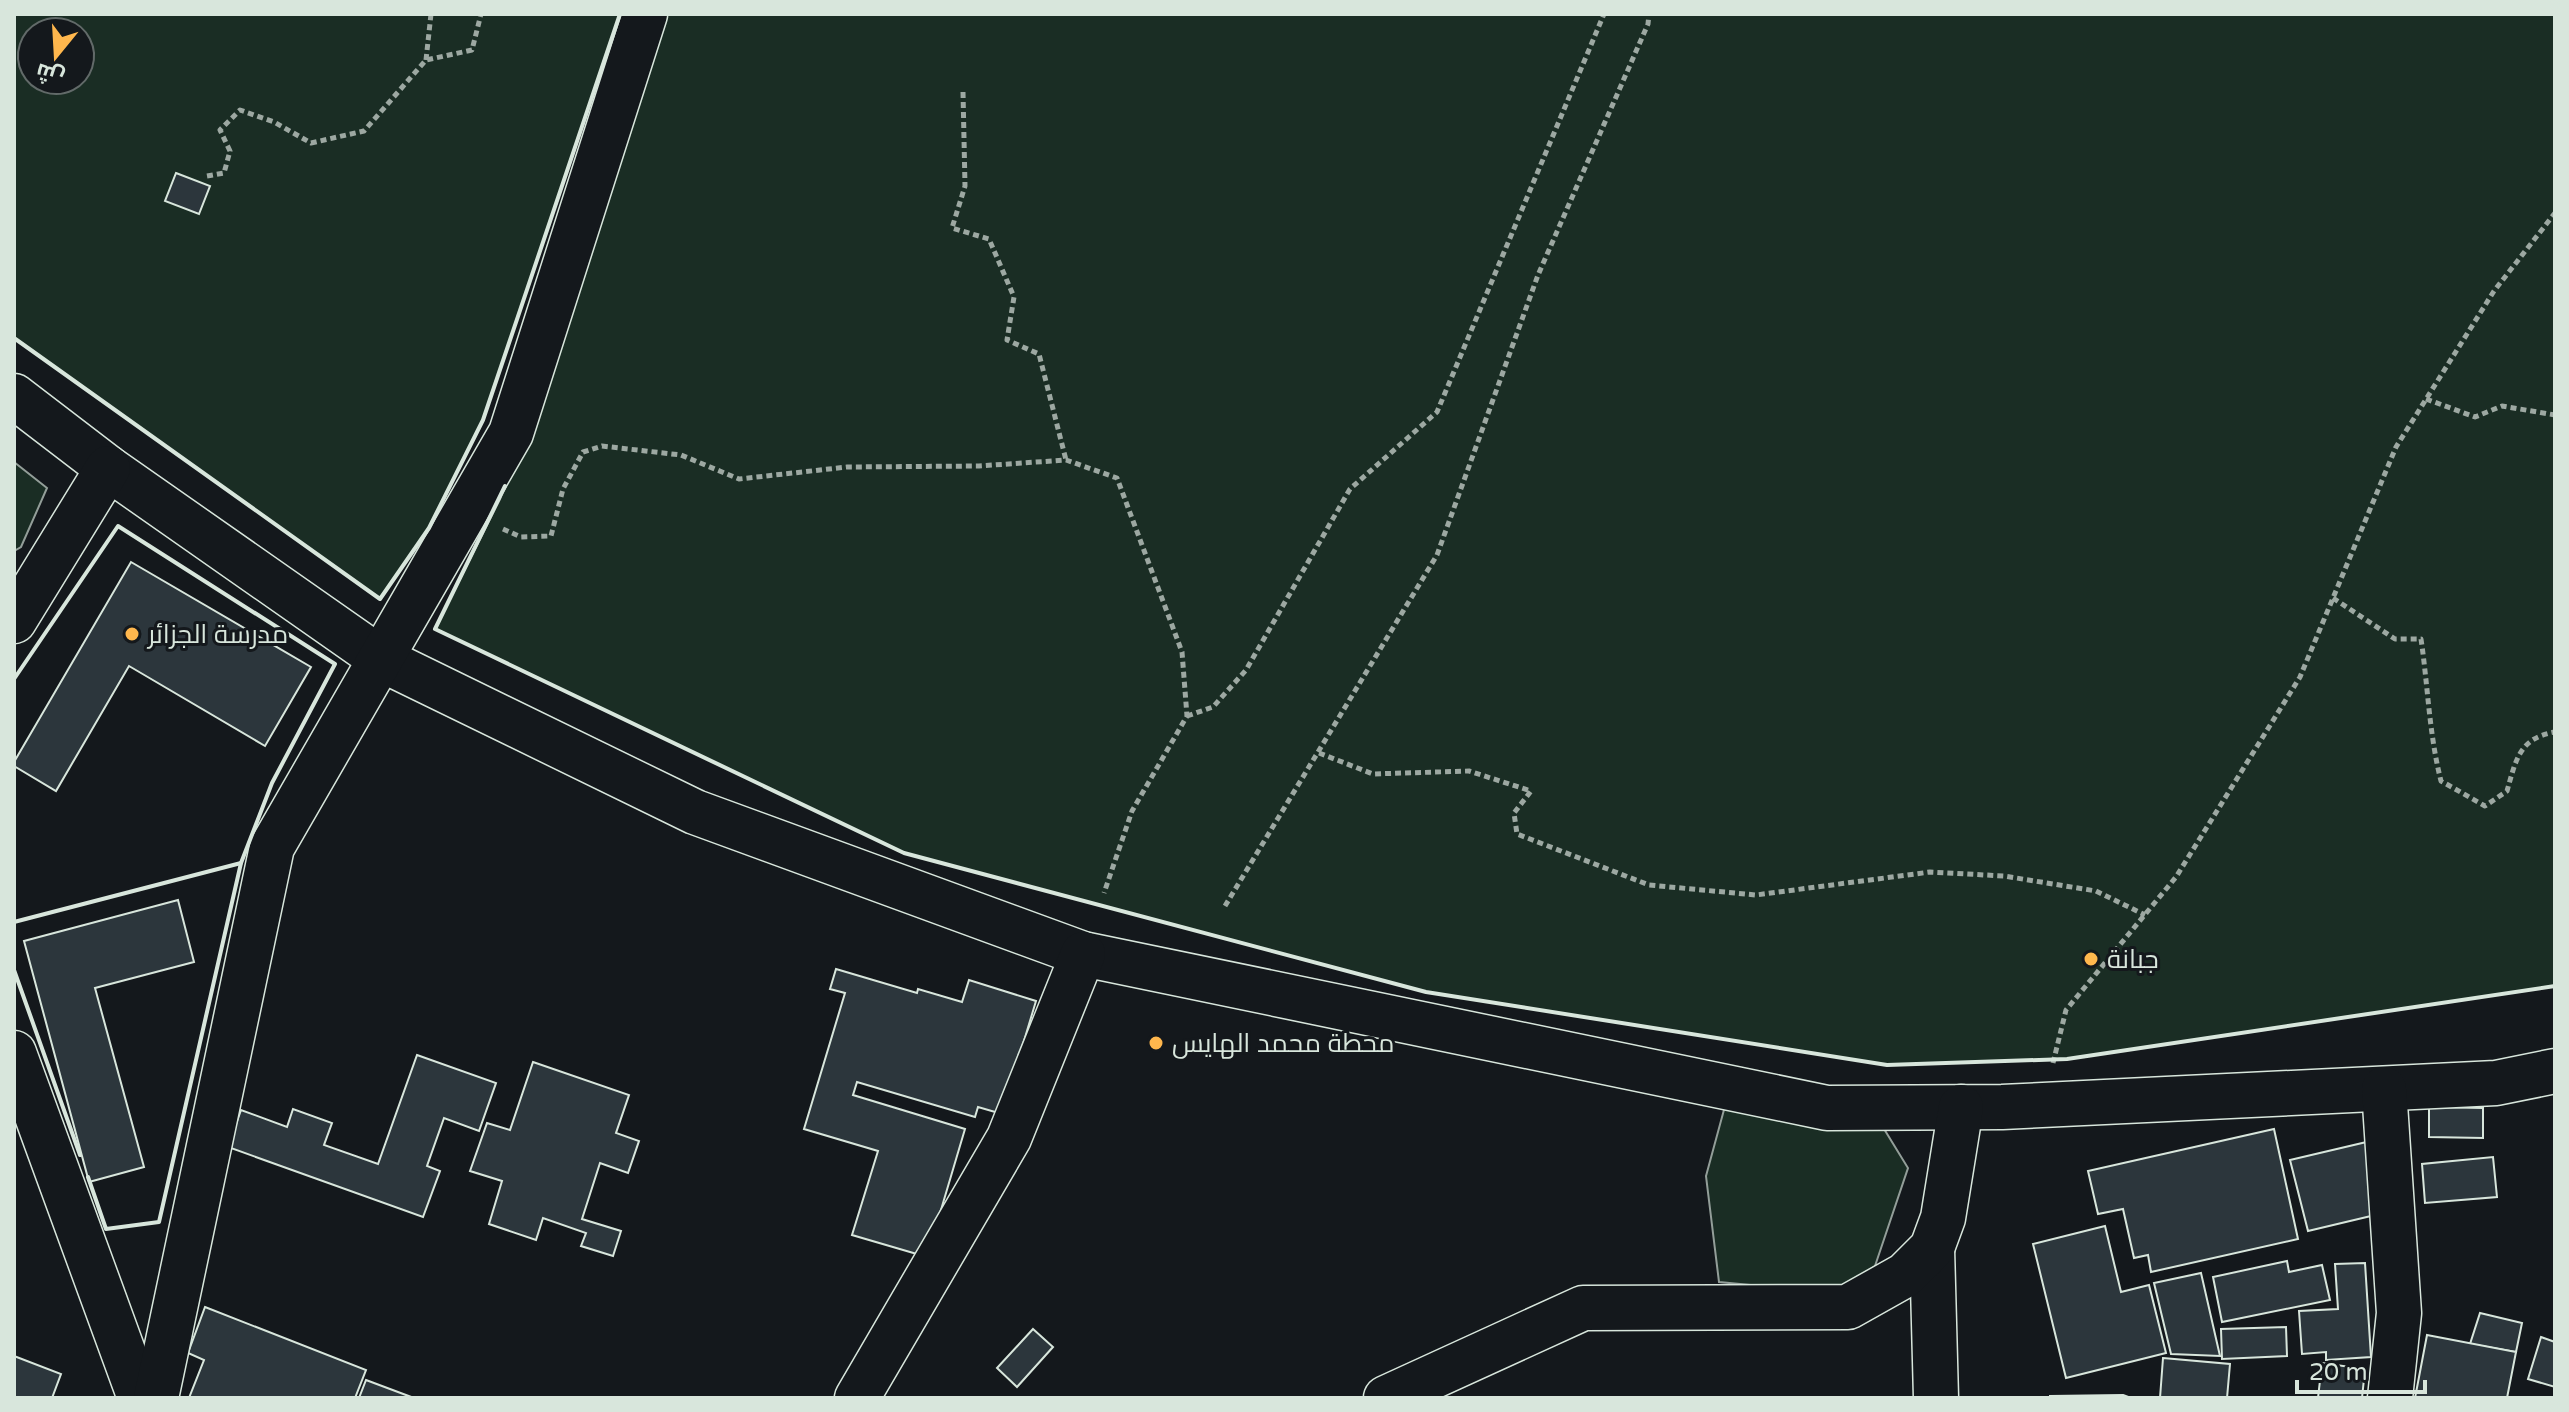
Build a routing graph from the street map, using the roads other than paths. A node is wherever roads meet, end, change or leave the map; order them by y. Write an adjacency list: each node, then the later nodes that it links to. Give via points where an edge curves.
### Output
1 (645, 14): 5 (street, via 511,433)
2 (14, 396): 3 (street)
3 (108, 468): 4 (street); 5 (street)
4 (14, 621)
5 (381, 659): 6 (street, via 695,812); 14 (street, via 272,847)
6 (1083, 954): 10 (street, via 1827,1108); 15 (street, via 1009,1138)
7 (14, 1053): 13 (street)
8 (2555, 1071): 9 (street, via 2496,1083)
9 (2384, 1089): 10 (street); 18 (street, via 2399,1313)
10 (1961, 1107): 11 (street, via 1943,1218)
11 (1932, 1248): 12 (street, via 1905,1275 1848,1307 1583,1308); 17 (street)
12 (1434, 1388): 16 (street)
13 (140, 1398)
14 (156, 1398)
15 (857, 1398)
16 (1386, 1398)
17 (1936, 1398)
18 (2390, 1398)

